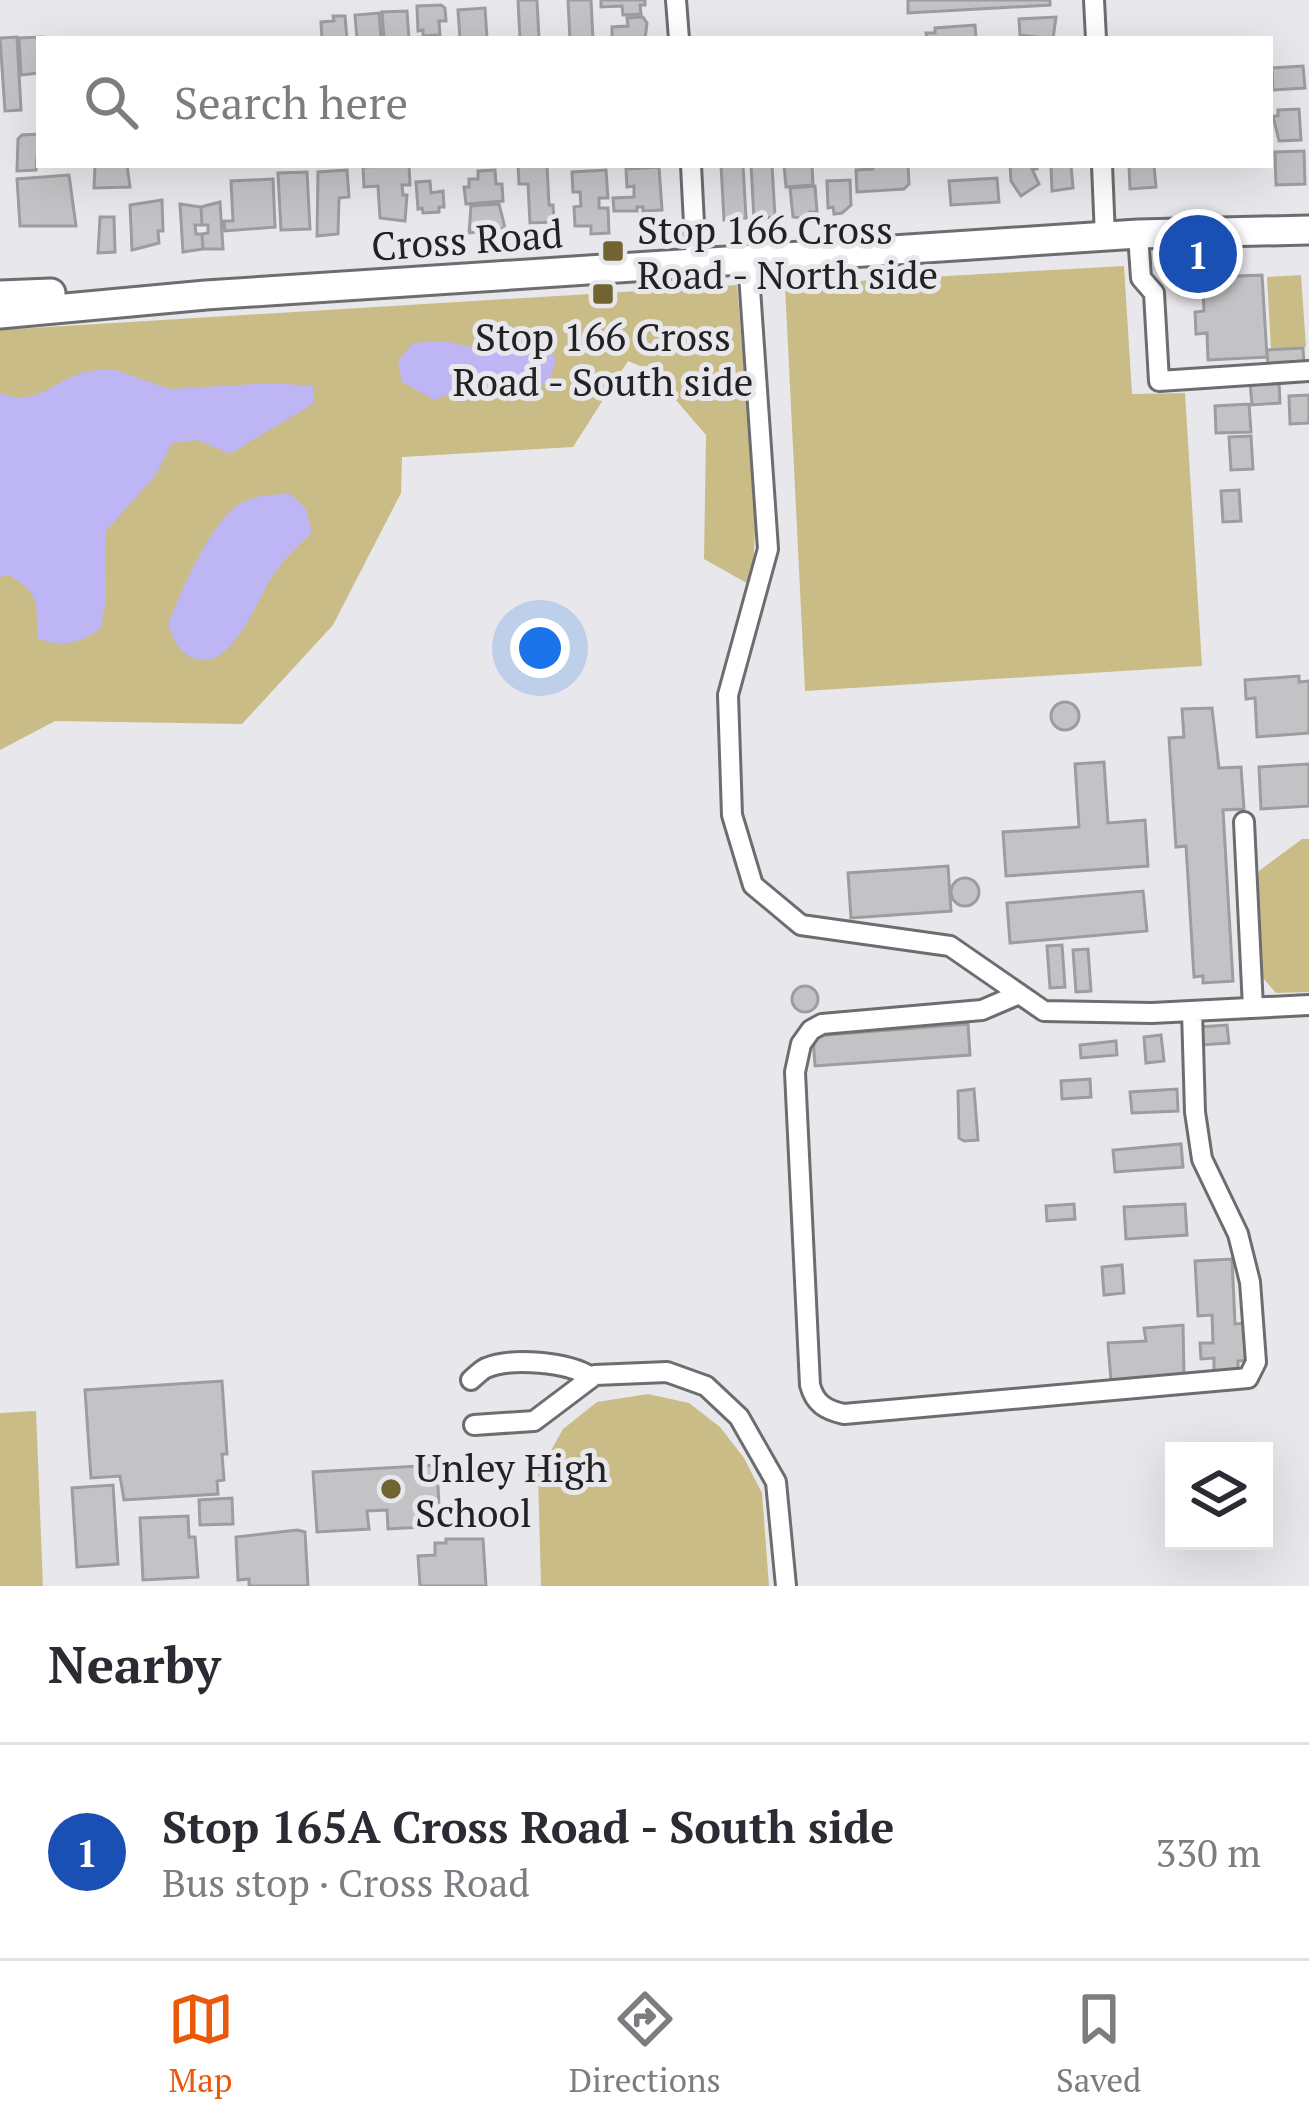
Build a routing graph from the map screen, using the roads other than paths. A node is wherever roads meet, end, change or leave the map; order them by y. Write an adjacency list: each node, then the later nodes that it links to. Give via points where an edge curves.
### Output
1 (676, 0): 3 (street)
2 (1094, 0): 4 (street)
3 (679, 36)
4 (1096, 36)
5 (691, 168): 11 (street)
6 (1102, 168): 9 (street)
7 (1309, 230): 8 (highway, Cross Road)
8 (1138, 234): 9 (highway, Cross Road); 15 (street, via 1141,278 1154,293 1159,381)
9 (1105, 236): 10 (highway, Cross Road)
10 (748, 260): 11 (highway, Cross Road); 17 (street, via 768,548 728,695 732,815 753,885 801,925 950,946)
11 (696, 263): 13 (highway, Cross Road)
12 (0, 295): 13 (highway, Cross Road)
13 (206, 295): 14 (highway, Cross Road)
14 (0, 314)
15 (1309, 370)
16 (1244, 822): 19 (street)
17 (1017, 995): 20 (street, via 1044,1011); 20 (street, via 982,1010 822,1024 801,1044 794,1100 810,1385 829,1411 1249,1378 1256,1362 1248,1266 1202,1159)
18 (1309, 1005): 19 (street)
19 (1253, 1009): 20 (street)
20 (1192, 1011)
21 (591, 1377): 22 (street, via 547,1362 484,1368); 23 (street, via 534,1421); 24 (street, via 667,1372 706,1386 739,1418 776,1482)
22 (471, 1380)
23 (474, 1425)
24 (786, 1586)

